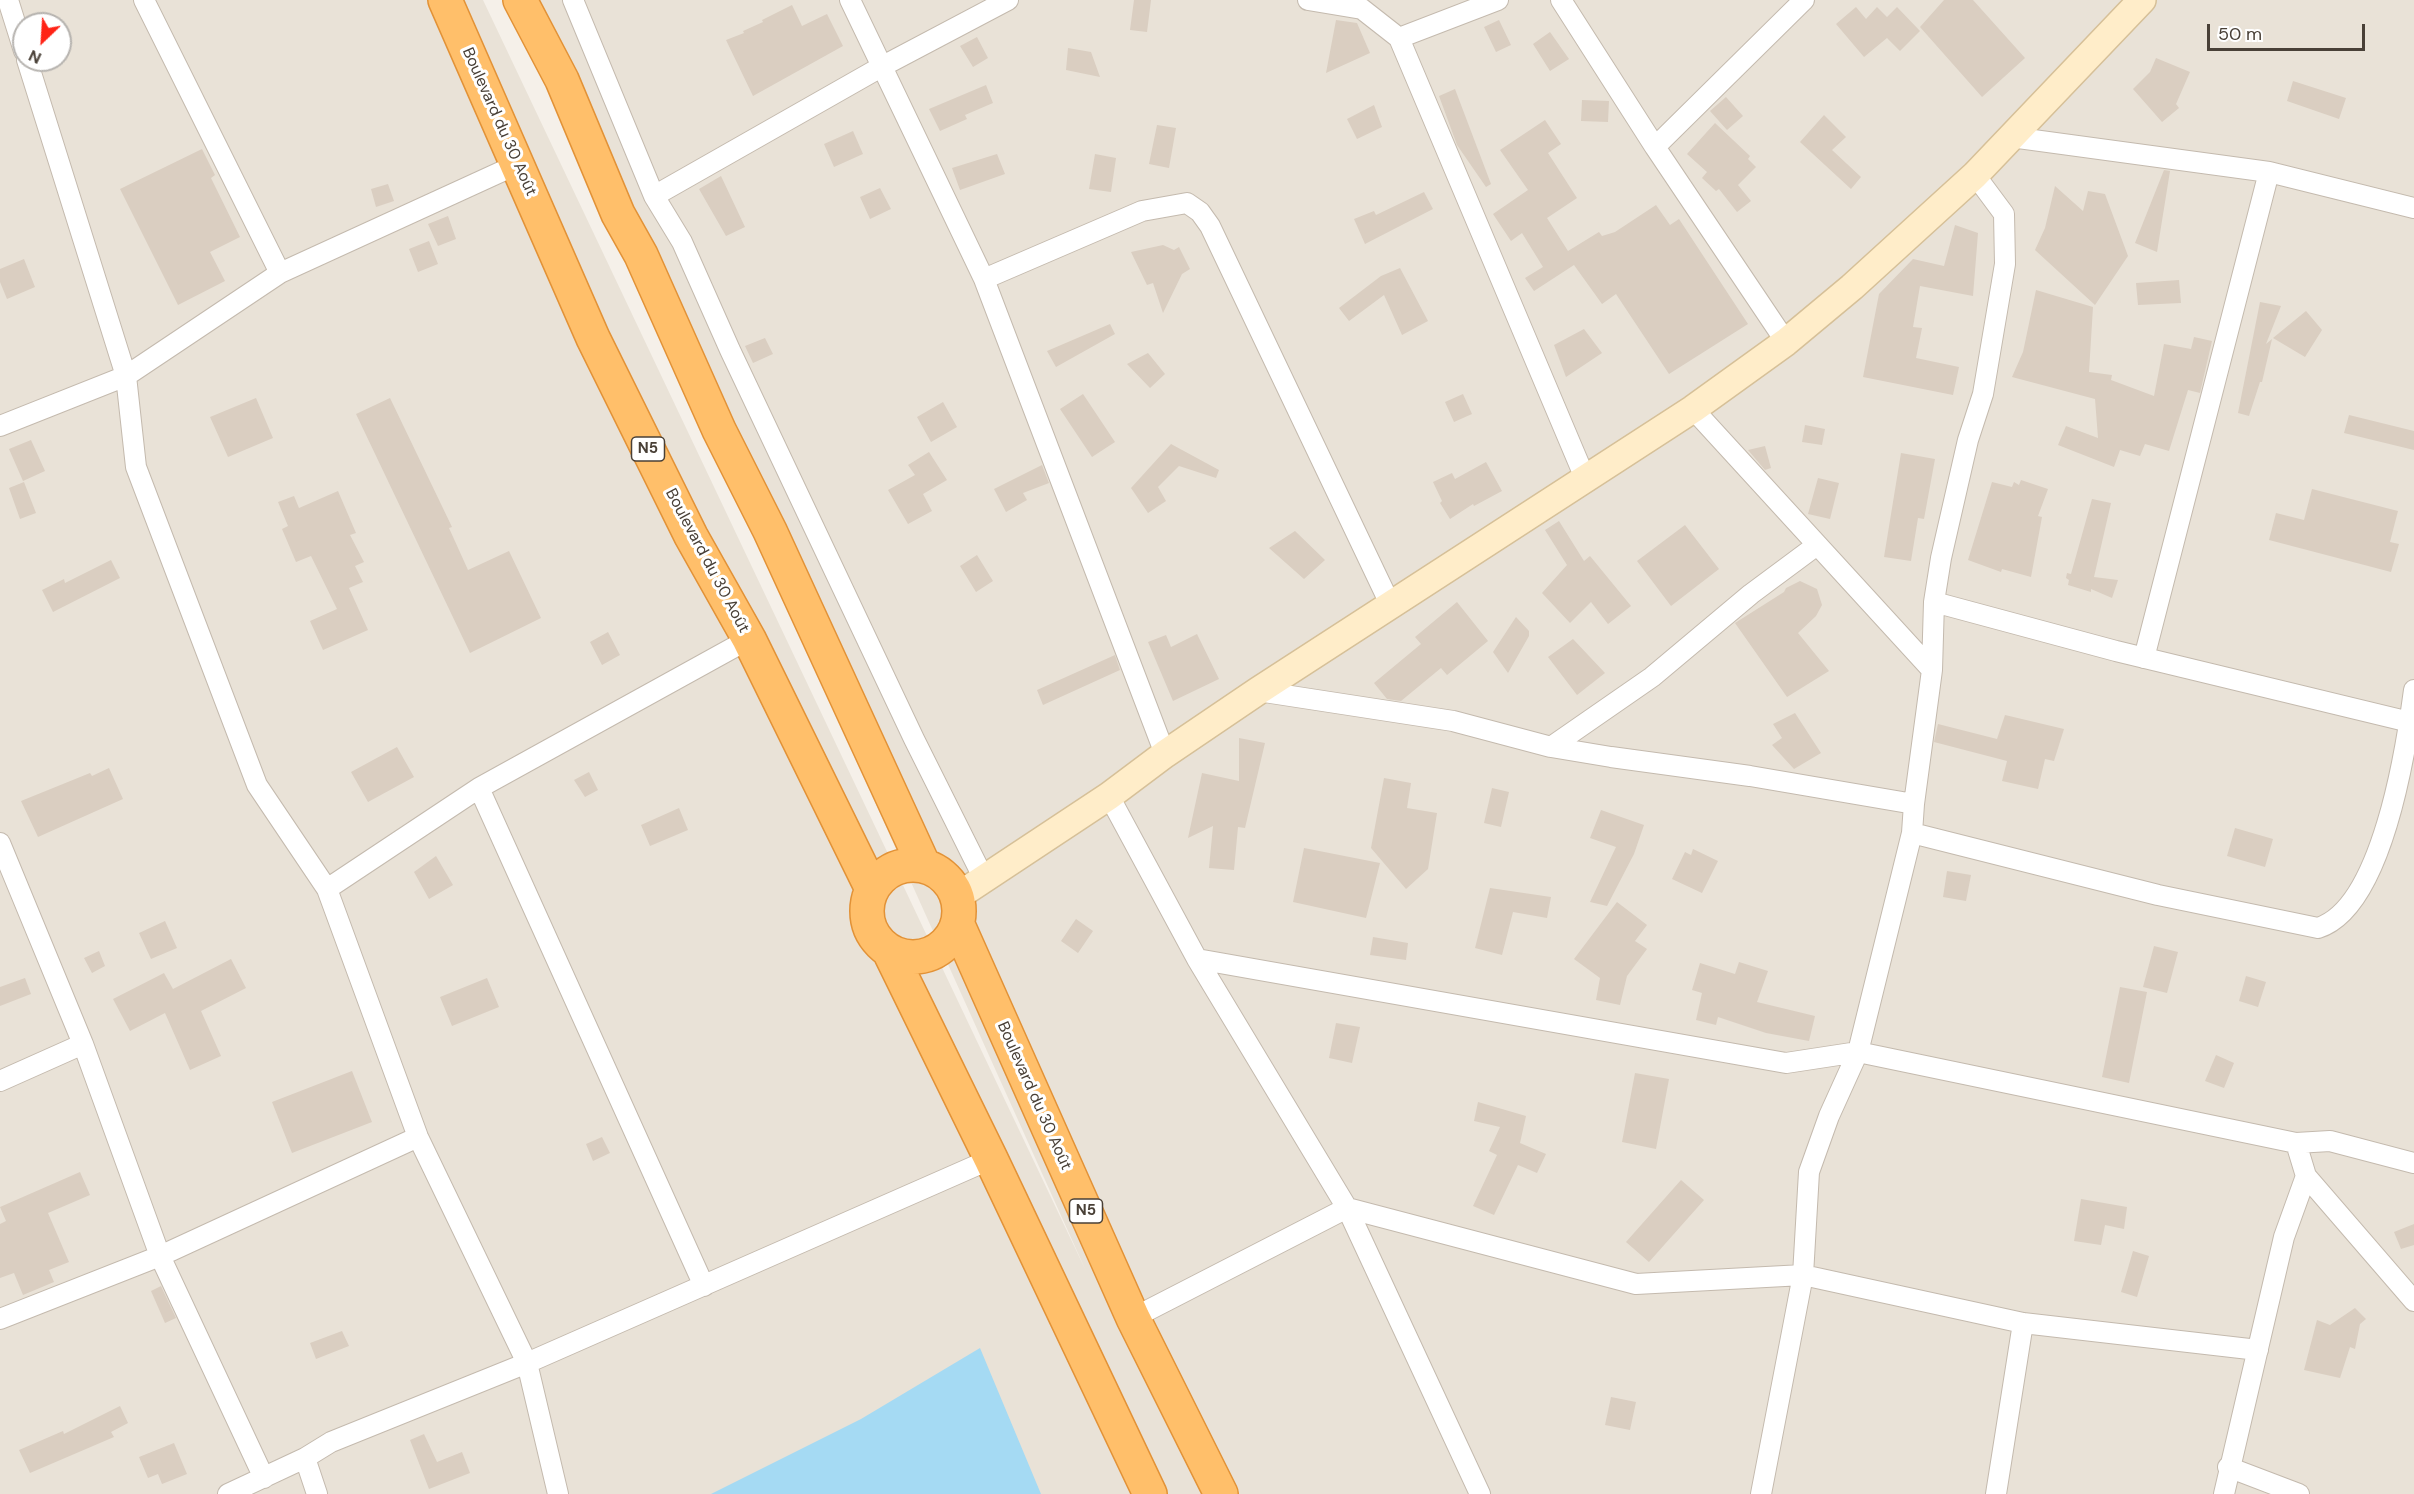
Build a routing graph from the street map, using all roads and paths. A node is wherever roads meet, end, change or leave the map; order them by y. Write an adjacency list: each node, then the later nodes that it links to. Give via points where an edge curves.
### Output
1 (8, 0): 13 (street)
2 (144, 0): 24 (street)
3 (445, 0): 19 (highway, Boulevard du 30 Août / N5)
4 (520, 0): 47 (highway, via 562,80 618,214 641,255)
5 (573, 0): 22 (street)
6 (850, 0): 15 (street)
7 (1008, 0): 15 (street)
8 (1308, 0): 14 (street, via 1362,9)
9 (1561, 0): 18 (street)
10 (1804, 0): 18 (street)
11 (2142, 0): 17 (street)
12 (1492, 1): 14 (street)
13 (0, 5)
14 (1399, 38): 30 (street)
15 (881, 67): 22 (street); 25 (street)
16 (31, 72): 27 (street)
17 (2011, 137): 20 (street); 21 (street)
18 (1655, 147): 26 (street)
19 (518, 164): 24 (street); 34 (highway, Boulevard du 30 Août / N5, via 598,348 691,536)
20 (2268, 172): 23 (street); 35 (street)
21 (1975, 175): 26 (street); 32 (street, via 2004,213 2005,264 1983,394 1968,440)
22 (654, 196): 50 (street, via 682,242 914,739)
23 (2414, 208)
24 (280, 273): 27 (street)
25 (984, 279): 33 (street, via 1142,211 1187,203 1200,212); 41 (street)
26 (1786, 342): 28 (street)
27 (126, 376): 29 (street); 48 (street, via 136,467 256,785)
28 (1693, 409): 30 (street); 31 (street)
29 (0, 426)
30 (1585, 478): 33 (street)
31 (1817, 545): 36 (street); 40 (street, via 1750,594 1652,677)
32 (1934, 602): 35 (street); 36 (street)
33 (1391, 606): 38 (street)
34 (749, 639): 42 (street); 49 (highway, Boulevard du 30 Août / N5)
35 (2144, 657): 39 (street)
36 (1932, 670): 44 (street)
37 (2414, 690): 39 (street)
38 (1258, 691): 40 (street, via 1453,721); 41 (street)
39 (2412, 723): 45 (street, via 2389,813 2366,877 2343,914 2318,928 2158,895)
40 (1551, 747): 44 (street)
41 (1165, 754): 43 (street)
42 (480, 788): 48 (street); 64 (street)
43 (1109, 796): 50 (street); 52 (street)
44 (1914, 804): 45 (street)
45 (1912, 833): 54 (street)
46 (0, 843): 53 (street)
47 (924, 866): 49 (highway, via 908,864 893,869); 50 (highway, N5, via 939,872)
48 (327, 889): 56 (street)
49 (872, 889): 51 (highway, via 867,909 870,930)
50 (966, 900): 51 (highway, via 952,938 930,955 916,958); 66 (highway, Boulevard du 30 Août / N5)
51 (889, 951): 58 (highway)
52 (1197, 959): 54 (street, via 1786,1063); 61 (street)
53 (83, 1044): 55 (street); 62 (street)
54 (1858, 1052): 57 (street); 63 (street, via 1828,1116 1809,1172)
55 (0, 1081)
56 (418, 1137): 62 (street); 70 (street)
57 (2296, 1143): 59 (street, via 2330,1141); 60 (street)
58 (991, 1159): 64 (street); 77 (highway)
59 (2414, 1163)
60 (2306, 1176): 65 (street); 69 (street, via 2284,1238)
61 (1347, 1208): 63 (street, via 1636,1284); 66 (street); 79 (street)
62 (160, 1256): 67 (street); 73 (street)
63 (1803, 1275): 68 (street); 80 (street)
64 (704, 1286): 70 (street)
65 (2414, 1301)
66 (1133, 1318): 78 (highway, Boulevard du 30 Août / N5)
67 (0, 1319)
68 (2023, 1323): 69 (street); 81 (street)
69 (2258, 1350): 72 (street)
70 (527, 1363): 71 (street, via 331,1442); 76 (street)
71 (305, 1458): 73 (street); 75 (street)
72 (2228, 1467): 82 (street); 83 (street)
73 (264, 1478): 74 (street)
74 (228, 1494)
75 (317, 1494)
76 (558, 1494)
77 (1150, 1494)
78 (1221, 1494)
79 (1480, 1494)
80 (1761, 1494)
81 (1996, 1494)
82 (2224, 1494)
83 (2299, 1494)

